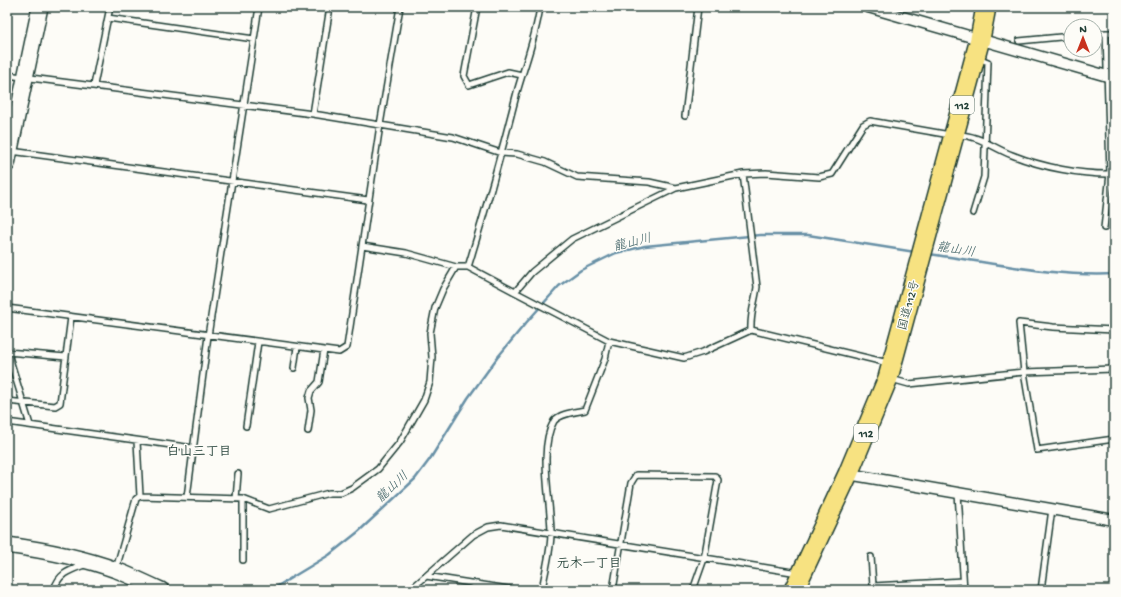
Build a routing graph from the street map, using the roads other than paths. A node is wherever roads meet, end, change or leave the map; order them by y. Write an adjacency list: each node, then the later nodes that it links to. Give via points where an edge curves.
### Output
1 (30, 7): 22 (street)
2 (40, 7): 22 (street)
3 (110, 7): 12 (lane)
4 (260, 7): 17 (lane)
5 (330, 7): 26 (lane)
6 (400, 7): 28 (lane)
7 (477, 7): 21 (lane, via 464,76 469,85 508,72)
8 (540, 7): 21 (lane)
9 (698, 7): 27 (lane)
10 (868, 7): 18 (street)
11 (986, 7): 18 (highway, 国道112号 / 112)
12 (108, 18): 17 (lane); 24 (lane)
13 (1103, 33): 14 (lane)
14 (1106, 33): 15 (lane); 23 (lane)
15 (1114, 33)
16 (1063, 37): 19 (lane)
17 (254, 39): 25 (lane)
18 (980, 39): 20 (highway, 国道112号 / 112); 23 (street)
19 (1019, 41)
20 (975, 57): 30 (highway, 国道112号 / 112); 31 (lane, via 988,62)
21 (522, 75): 32 (lane)
22 (17, 76): 24 (lane); 29 (street); 33 (street)
23 (1110, 77): 35 (lane)
24 (94, 85): 25 (lane)
25 (244, 104): 26 (lane); 36 (lane)
26 (313, 114): 28 (lane)
27 (685, 116)
28 (380, 125): 32 (lane, via 453,137); 38 (lane)
29 (7, 127)
30 (954, 135): 31 (lane, via 969,135); 34 (lane, via 870,121 863,125 832,174 819,177); 58 (highway, 国道112号 / 112)
31 (986, 142): 35 (lane, via 1012,155 1062,170); 39 (lane, via 984,177)
32 (501, 154): 37 (lane, via 517,154 545,162 577,177 650,182); 42 (lane)
33 (8, 157): 36 (lane)
34 (743, 174): 37 (lane); 47 (lane, via 757,287 755,306 750,314)
35 (1112, 174): 40 (lane)
36 (232, 181): 38 (lane); 49 (lane)
37 (676, 188): 44 (lane, via 572,239 532,272)
38 (368, 200): 41 (lane)
39 (973, 213)
40 (1104, 228)
41 (362, 246): 43 (lane, via 406,253); 53 (lane, via 347,348 339,352)
42 (468, 267): 43 (lane); 44 (lane)
43 (456, 268): 75 (lane, via 435,308 430,333 430,382 424,400 400,442 378,469 341,493 329,493 269,509)
44 (515, 292): 50 (lane)
45 (7, 308): 46 (lane)
46 (71, 317): 49 (lane); 55 (lane)
47 (751, 330): 50 (lane, via 684,358); 58 (lane)
48 (1114, 330): 59 (lane, via 1019,324)
49 (208, 336): 51 (lane); 68 (lane)
50 (609, 341): 78 (lane, via 605,359 585,410 562,415 555,420 551,430 546,463)
51 (258, 342): 52 (lane); 64 (lane)
52 (297, 347): 53 (lane); 56 (lane)
53 (324, 350): 65 (lane, via 319,382 311,391 309,398 311,410)
54 (7, 351): 55 (lane); 61 (lane)
55 (66, 357): 61 (lane, via 60,403 55,406)
56 (294, 368)
57 (1114, 369): 59 (lane)
58 (890, 371): 59 (lane, via 909,384); 70 (highway, 国道112号 / 112)
59 (1024, 372): 66 (lane, via 1037,450)
60 (7, 401): 61 (lane)
61 (22, 402): 63 (lane)
62 (7, 422): 63 (lane)
63 (30, 425): 67 (lane)
64 (246, 426)
65 (308, 431)
66 (1114, 439)
67 (137, 441): 68 (lane); 72 (lane)
68 (193, 448): 73 (lane)
69 (238, 474): 74 (lane)
70 (848, 474): 71 (street); 88 (highway, 国道112号 / 112)
71 (958, 492): 76 (street); 87 (lane)
72 (140, 496): 73 (lane); 85 (lane, via 136,499)
73 (187, 497): 74 (lane)
74 (236, 499): 75 (lane)
75 (243, 499): 83 (lane)
76 (1052, 509): 77 (street); 100 (lane)
77 (1114, 520)
78 (551, 533): 79 (lane); 86 (lane, via 502,525 488,527 473,535); 96 (lane)
79 (621, 544): 82 (lane); 82 (lane, via 631,483 636,475 715,476 718,480); 97 (lane)
80 (7, 545): 84 (street, via 32,548)
81 (871, 556): 90 (lane)
82 (704, 559): 88 (lane); 98 (lane)
83 (243, 560)
84 (92, 563): 85 (street); 91 (lane, via 68,571 57,580)
85 (116, 570): 92 (street)
86 (426, 576): 89 (lane); 93 (lane)
87 (963, 581): 90 (lane); 99 (lane)
88 (798, 582)
89 (473, 583): 94 (lane); 95 (lane)
90 (873, 588)
91 (54, 590)
92 (161, 590)
93 (410, 590)
94 (472, 590)
95 (514, 590)
96 (542, 590)
97 (613, 590)
98 (693, 590)
99 (964, 590)
100 (1041, 590)

